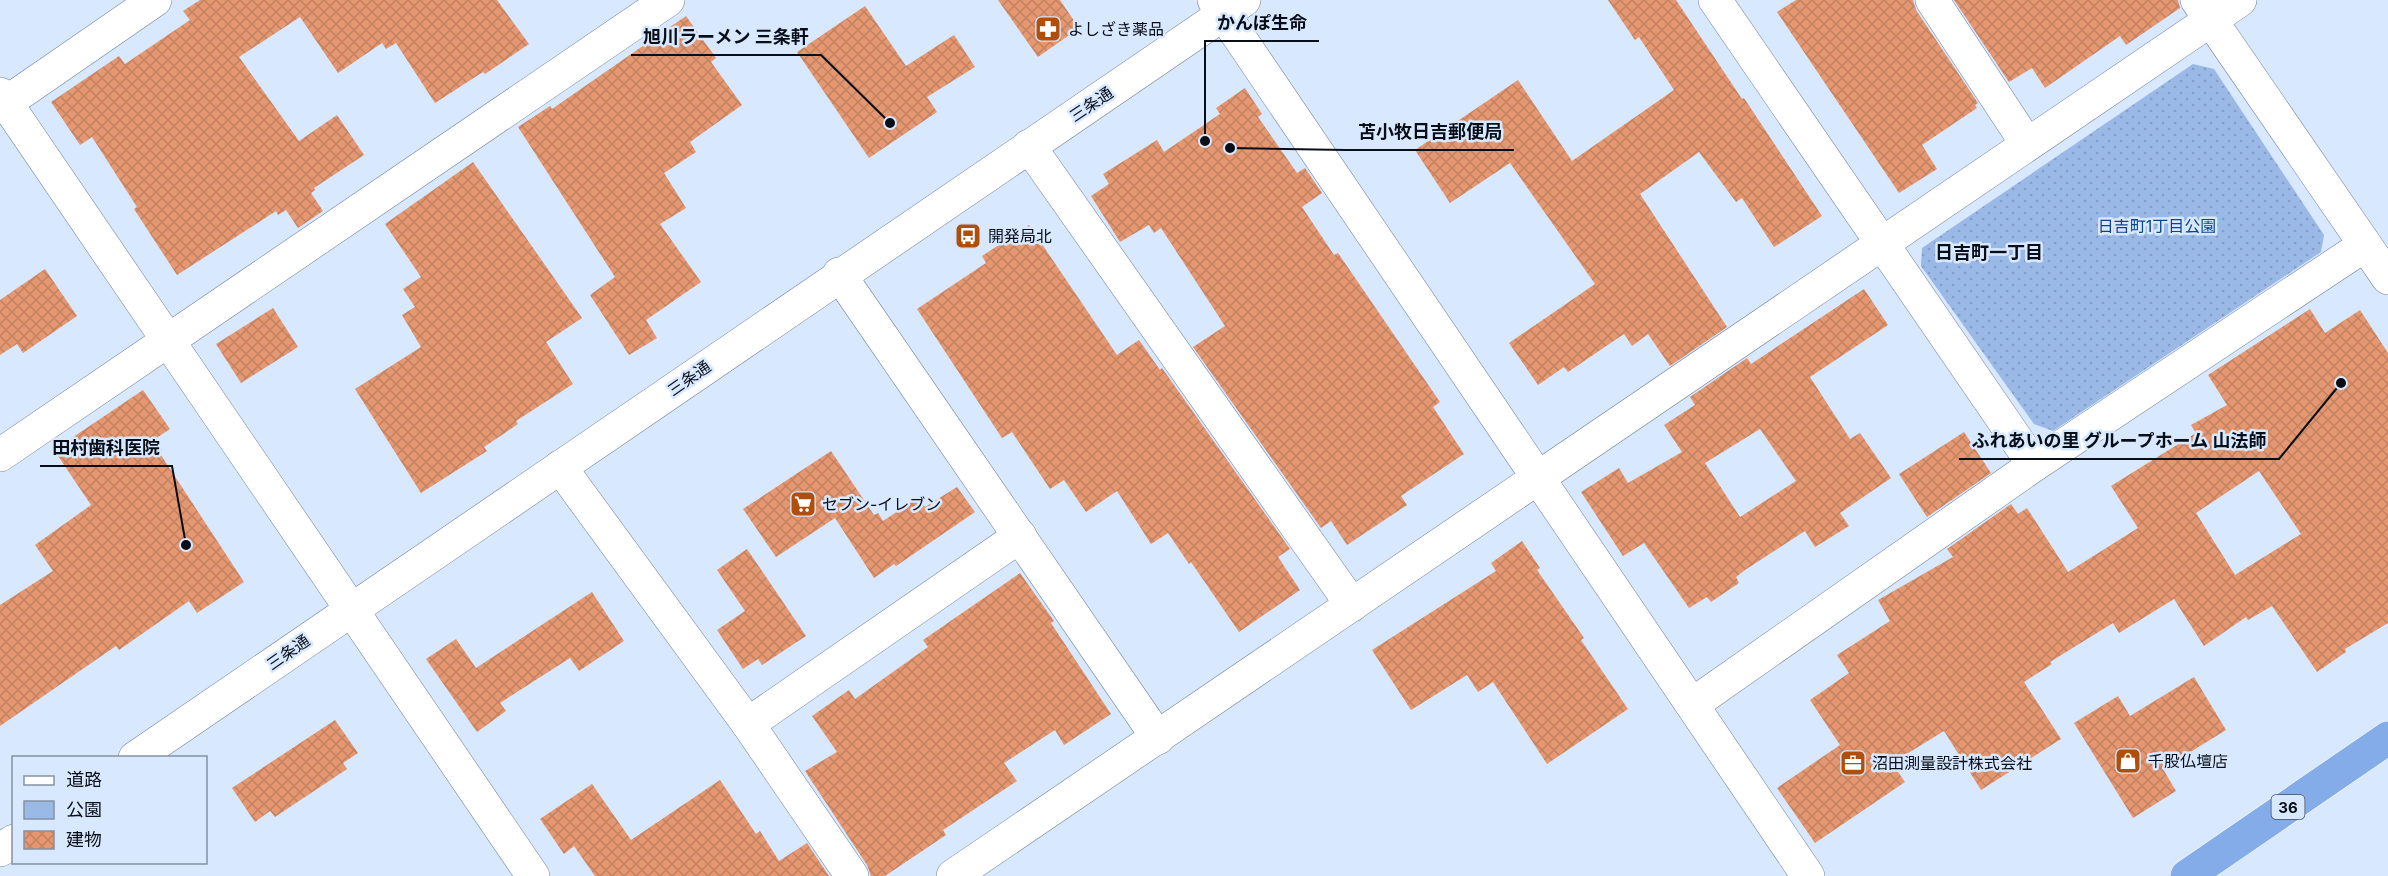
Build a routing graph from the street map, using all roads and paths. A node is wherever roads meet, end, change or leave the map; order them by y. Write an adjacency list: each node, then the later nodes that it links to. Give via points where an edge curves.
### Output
1 (155, 0): 8 (street)
2 (668, 0): 15 (street)
3 (1715, 0): 11 (street)
4 (1932, 0): 9 (street)
5 (2240, 0): 7 (street)
6 (1227, 5): 10 (street, 三条通); 19 (street)
7 (2204, 10): 9 (street); 12 (street)
8 (2, 101): 15 (street)
9 (2027, 144): 11 (street)
10 (1029, 146): 13 (street, 三条通); 21 (street)
11 (1881, 243): 17 (street); 19 (street)
12 (2365, 245): 14 (street); 17 (street)
13 (839, 274): 18 (street, 三条通); 20 (street)
14 (2388, 278)
15 (167, 340): 16 (street); 22 (street)
16 (0, 455)
17 (2034, 465): 23 (street)
18 (560, 467): 22 (street, 三条通); 24 (street)
19 (1537, 479): 21 (street); 23 (street)
20 (1020, 536): 24 (street); 25 (street)
21 (1352, 605): 25 (street)
22 (352, 608): 27 (street, 三条通); 28 (street)
23 (1693, 704): 31 (street)
24 (748, 724): 29 (street)
25 (1158, 738): 30 (street)
26 (2388, 738): 32 (highway, 36)
27 (138, 756)
28 (533, 876)
29 (852, 876)
30 (953, 876)
31 (1808, 876)
32 (2187, 876)

